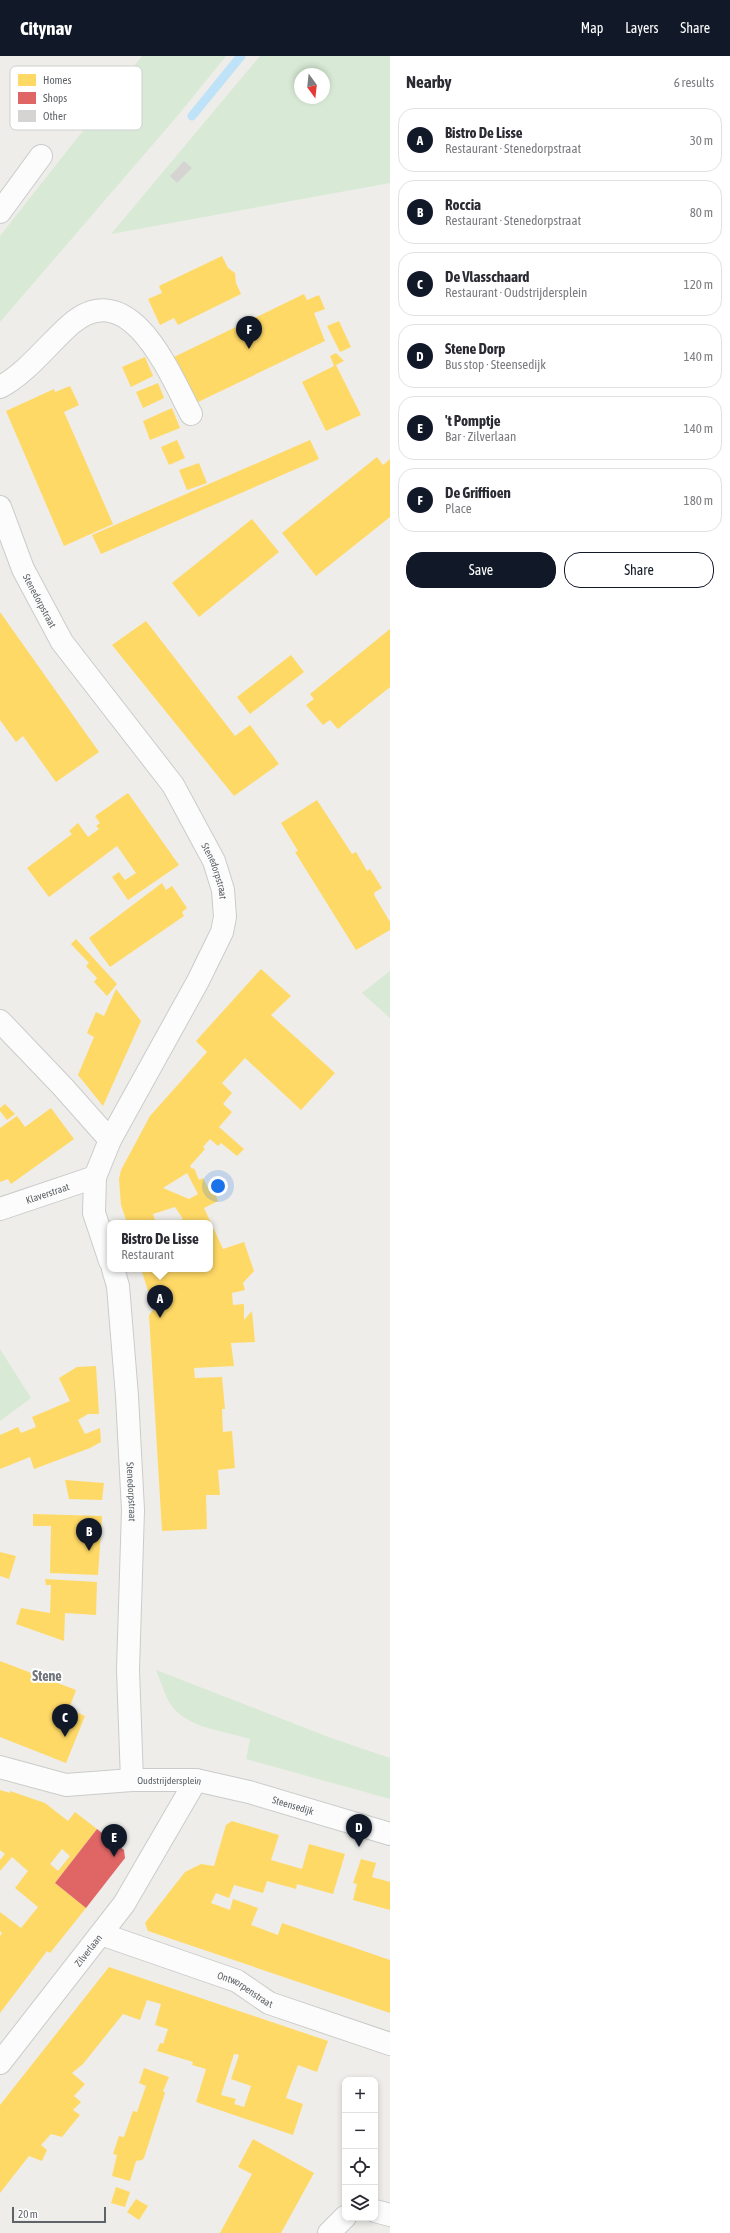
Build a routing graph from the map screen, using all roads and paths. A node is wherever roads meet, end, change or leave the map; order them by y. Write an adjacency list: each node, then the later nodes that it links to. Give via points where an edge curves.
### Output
1 (41, 156): 2 (street)
2 (0, 212)
3 (0, 387): 4 (street, via 24,369 72,324 87,313 102,310 126,317 144,333 158,350)
4 (191, 414)
5 (0, 507): 7 (street, Stenedorpstraat, via 23,569 62,642 173,785 214,861 224,890 225,917 222,932 198,981)
6 (0, 1021): 7 (street)
7 (110, 1140): 8 (street, Stenedorpstraat)
8 (95, 1177): 9 (street, Klaverstraat); 10 (street, Stenedorpstraat, via 94,1212)
9 (0, 1209)
10 (107, 1252)
11 (114, 1272): 12 (street, Stenedorpstraat, via 118,1286 126,1381 133,1510)
12 (128, 1715): 14 (street, Oudstrijdersplein)
13 (0, 1767): 14 (street, Oudstrijdersplein, via 66,1785)
14 (132, 1780): 15 (street, Oudstrijdersplein)
15 (196, 1780): 16 (street, Oudstrijdersplein); 17 (street, Steensedijk, via 249,1792)
16 (166, 1831): 18 (street, Zilverlaan, via 124,1904)
17 (390, 1834)
18 (101, 1934): 19 (street, Ontworpenstraat, via 238,1981 269,2003); 20 (street, Zilverlaan)
19 (390, 2044)
20 (0, 2063)
21 (378, 2212): 22 (street)
22 (390, 2215)
23 (342, 2220): 24 (street)
24 (329, 2233)

